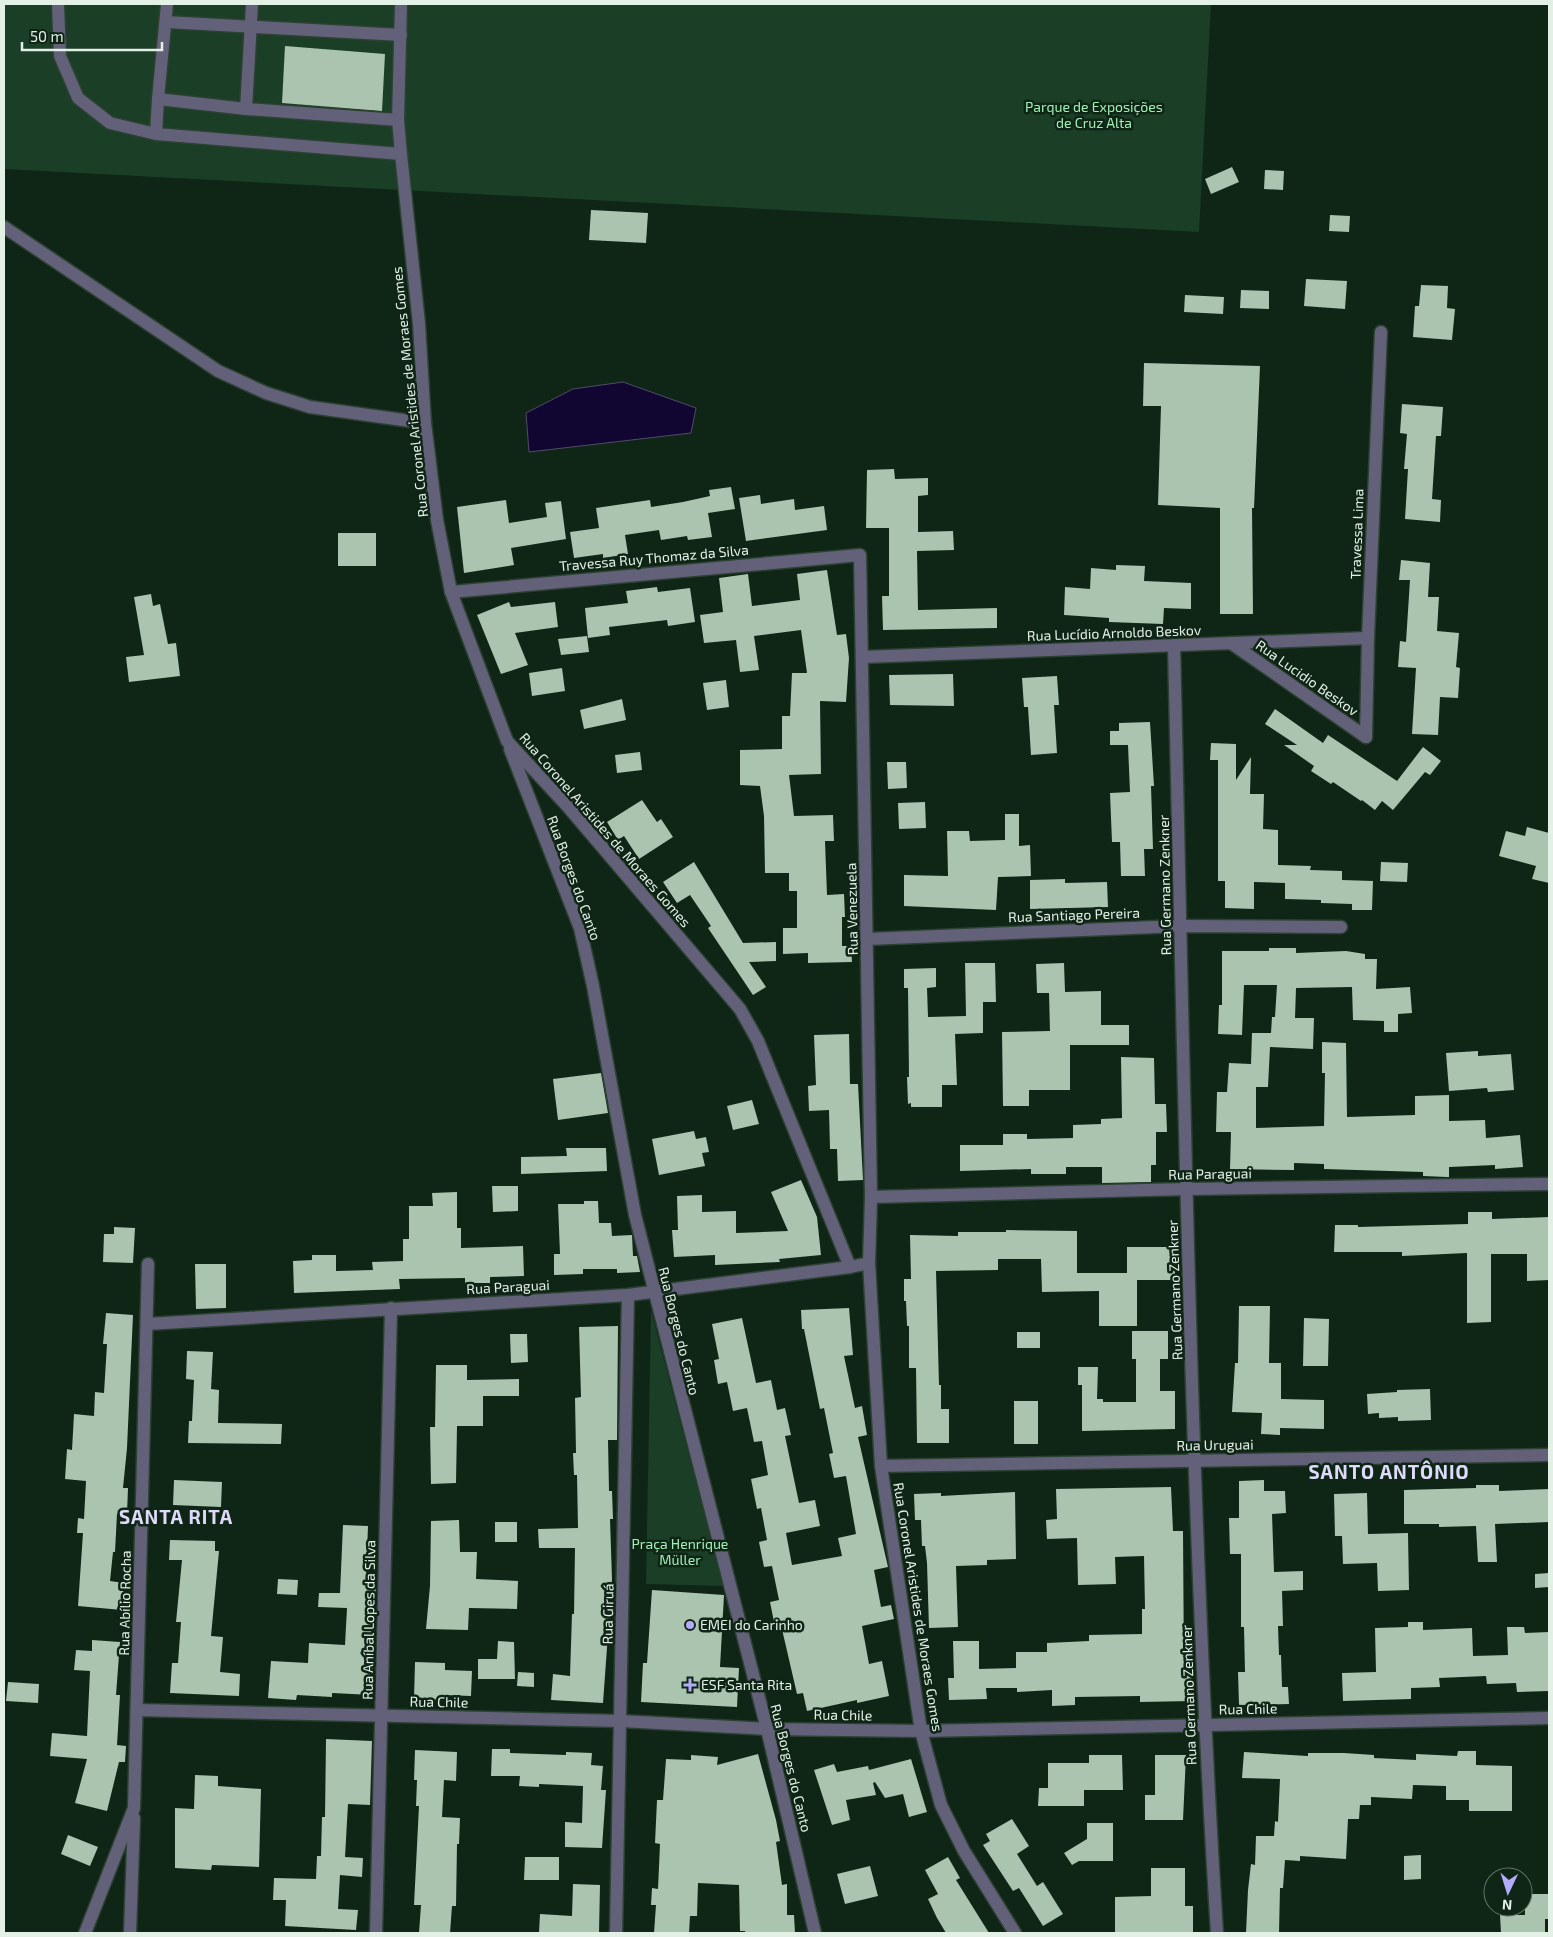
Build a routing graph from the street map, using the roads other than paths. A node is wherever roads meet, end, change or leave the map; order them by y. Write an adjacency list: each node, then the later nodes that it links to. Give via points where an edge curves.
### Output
1 (58, 4): 11 (street, via 60,56 78,98 110,123)
2 (167, 4): 5 (street)
3 (252, 4): 6 (street)
4 (401, 4): 7 (street, Rua Coronel Aristides de Moraes Gomes)
5 (166, 22): 6 (street); 8 (street)
6 (250, 27): 7 (street); 9 (street)
7 (401, 35): 10 (street, Rua Coronel Aristides de Moraes Gomes)
8 (158, 99): 9 (street); 11 (street)
9 (246, 109): 10 (street)
10 (398, 120): 12 (street, Rua Coronel Aristides de Moraes Gomes)
11 (156, 134): 12 (street)
12 (400, 154): 15 (street, Rua Coronel Aristides de Moraes Gomes, via 419,324)
13 (4, 227): 15 (street, via 218,372 266,393 310,407)
14 (1381, 332): 18 (street, Travessa Lima)
15 (425, 423): 17 (street, Rua Coronel Aristides de Moraes Gomes)
16 (860, 555): 17 (street, Travessa Ruy Thomaz da Silva); 21 (street, Rua Venezuela)
17 (451, 592): 23 (street, Rua Coronel Aristides de Moraes Gomes)
18 (1368, 638): 19 (street, Rua Lucídio Arnoldo Beskov); 22 (street, Travessa Lima)
19 (1231, 643): 20 (street, Rua Lucídio Arnoldo Beskov); 22 (street, Rua Lucidio Beskov)
20 (1174, 645): 21 (street, Rua Lucídio Arnoldo Beskov); 24 (street, Rua Germano Zenkner)
21 (862, 657): 26 (street, Rua Venezuela)
22 (1366, 737)
23 (507, 741): 32 (street, Rua Coronel Aristides de Moraes Gomes, via 569,808 740,1009 758,1041); 33 (street, Rua Borges do Canto, via 580,928 635,1215)
24 (1180, 926): 25 (street, Rua Santiago Pereira); 26 (street, Rua Santiago Pereira); 28 (street, Rua Germano Zenkner)
25 (1341, 927)
26 (867, 939): 29 (street, Rua Venezuela)
27 (1549, 1184): 28 (street, Rua Paraguai)
28 (1187, 1189): 29 (street, Rua Paraguai); 38 (street, Rua Germano Zenkner)
29 (871, 1197): 30 (street, Rua Venezuela)
30 (869, 1263): 32 (street, Rua Paraguai); 39 (street, Rua Coronel Aristides de Moraes Gomes)
31 (148, 1264): 36 (street, Rua Abílio Rocha)
32 (850, 1267): 33 (street, Rua Paraguai)
33 (654, 1293): 34 (street, Rua Paraguai); 45 (street, Rua Borges do Canto)
34 (628, 1295): 35 (street, Rua Paraguai); 43 (street, Rua Giruá)
35 (391, 1308): 36 (street, Rua Paraguai); 41 (street, Rua Aníbal Lopes da Silva)
36 (147, 1324): 40 (street, Rua Abílio Rocha)
37 (1549, 1456): 38 (street, Rua Uruguai)
38 (1195, 1460): 39 (street, Rua Uruguai); 44 (street, Rua Germano Zenkner)
39 (881, 1466): 46 (street, Rua Coronel Aristides de Moraes Gomes)
40 (137, 1710): 41 (street, Rua Chile); 47 (street, Rua Abílio Rocha)
41 (382, 1715): 43 (street, Rua Chile); 50 (street, Rua Aníbal Lopes da Silva)
42 (1549, 1718): 44 (street, Rua Chile)
43 (621, 1721): 45 (street, Rua Chile); 51 (street, Rua Giruá)
44 (1204, 1725): 46 (street, Rua Chile); 54 (street, Rua Germano Zenkner)
45 (767, 1729): 46 (street, Rua Chile); 52 (street, Rua Borges do Canto)
46 (921, 1731): 53 (street, Rua Coronel Aristides de Moraes Gomes, via 941,1805 964,1851)
47 (134, 1808): 48 (street, Rua Abílio Rocha); 49 (street)
48 (85, 1933)
49 (130, 1933)
50 (376, 1933)
51 (616, 1933)
52 (814, 1933)
53 (1015, 1933)
54 (1217, 1933)

